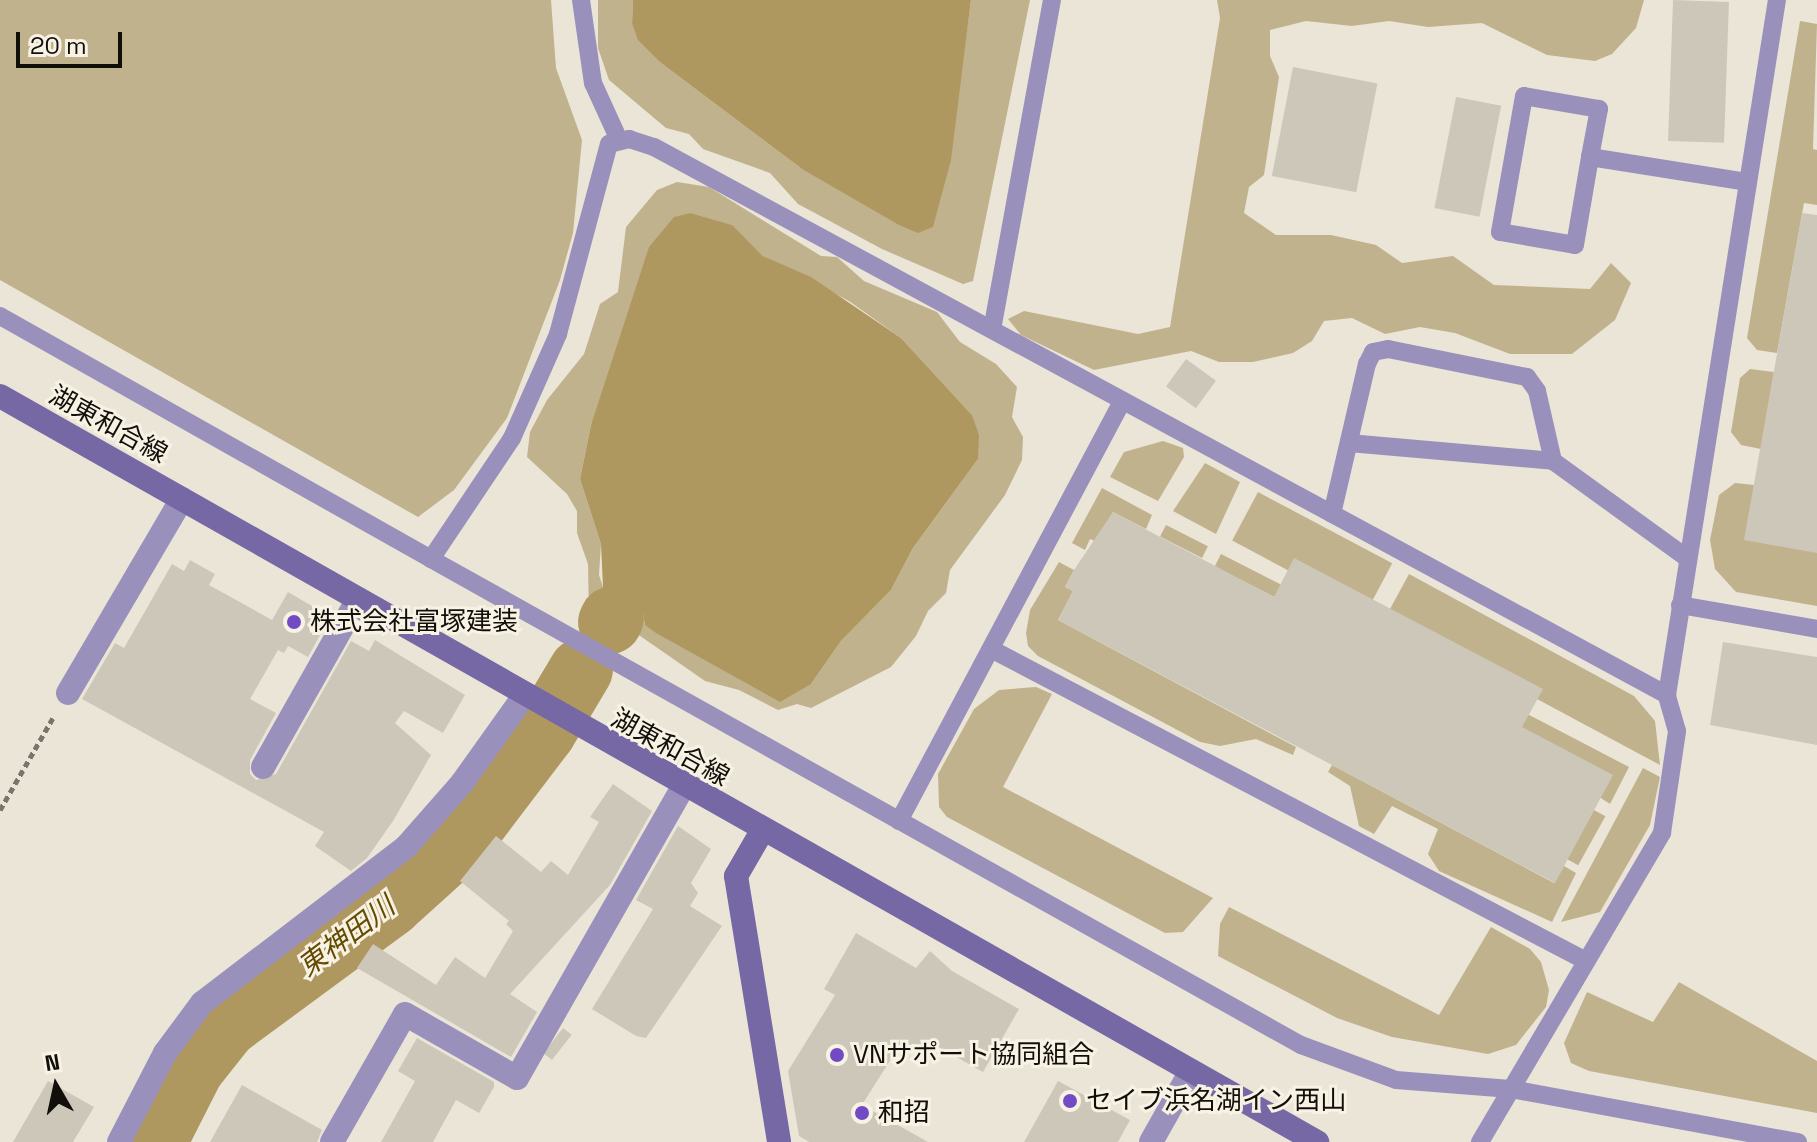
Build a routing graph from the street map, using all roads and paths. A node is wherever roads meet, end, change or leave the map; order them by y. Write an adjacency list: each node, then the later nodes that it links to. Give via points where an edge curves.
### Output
1 (581, 0): 4 (lane, via 593,83)
2 (1052, 0): 8 (lane)
3 (1777, 0): 6 (lane)
4 (619, 140): 8 (lane, via 654,147); 16 (lane, via 609,144 558,334 529,399 481,490)
5 (1590, 157): 5 (lane, via 1575,245 1500,232 1524,96 1599,109); 6 (lane)
6 (1748, 182): 15 (lane)
7 (0, 316): 16 (lane)
8 (992, 330): 10 (lane)
9 (0, 396): 13 (main road, 湖東和合線)
10 (1122, 401): 14 (lane); 20 (lane)
11 (1349, 443): 12 (lane); 12 (lane, via 1367,364 1373,352 1388,349 1527,377 1537,391); 14 (lane)
12 (1553, 461): 15 (lane)
13 (182, 499): 17 (main road, 湖東和合線); 21 (street)
14 (1332, 514): 22 (lane)
15 (1687, 558): 18 (lane)
16 (431, 559): 27 (lane)
17 (358, 599): 23 (main road, 湖東和合線); 24 (street)
18 (1680, 605): 19 (lane); 22 (lane)
19 (1817, 629)
20 (991, 649): 27 (lane); 29 (lane)
21 (68, 693): 26 (path)
22 (1667, 695): 29 (lane, via 1677,731 1662,833)
23 (528, 699): 25 (main road, 湖東和合線); 33 (street, via 406,847 202,1003 165,1053)
24 (263, 767)
25 (683, 787): 28 (main road, 湖東和合線); 34 (street, via 517,1078 405,1014)
26 (0, 810)
27 (899, 821): 31 (lane, via 1301,1045 1396,1080)
28 (762, 831): 30 (main road, 湖東和合線); 35 (main road, via 736,876)
29 (1586, 961): 31 (lane)
30 (1191, 1071): 36 (street); 37 (main road, 湖東和合線)
31 (1511, 1089): 32 (lane); 38 (lane)
32 (1768, 1139): 39 (lane)
33 (119, 1142)
34 (332, 1142)
35 (779, 1142)
36 (1151, 1142)
37 (1317, 1142)
38 (1480, 1142)
39 (1798, 1142)

